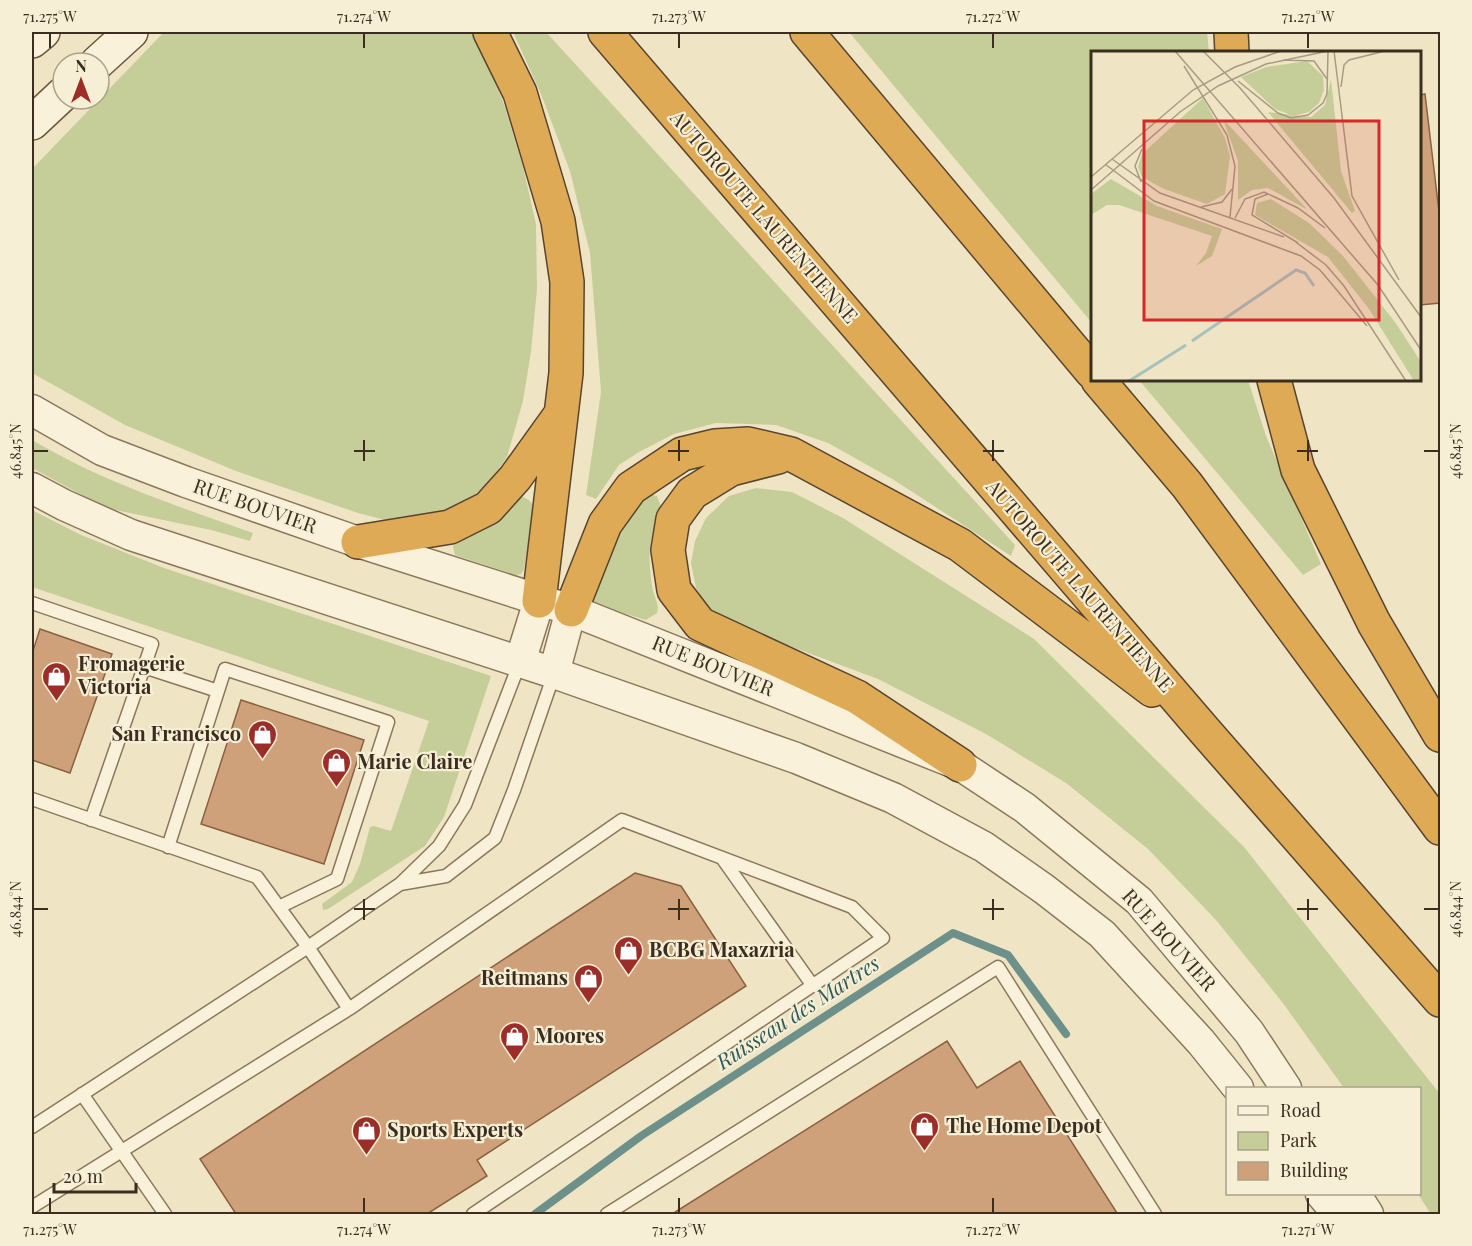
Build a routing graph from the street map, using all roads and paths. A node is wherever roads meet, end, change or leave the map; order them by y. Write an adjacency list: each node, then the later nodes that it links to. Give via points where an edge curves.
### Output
1 (43, 32): 7 (main road)
2 (131, 32): 8 (main road)
3 (490, 32): 16 (highway, via 520,93 558,222 567,282)
4 (605, 32): 27 (highway, AUTOROUTE LAURENTIENNE)
5 (807, 32): 12 (highway)
6 (1231, 32): 9 (highway)
7 (32, 41)
8 (110, 51)
9 (1232, 51)
10 (51, 105): 11 (main road)
11 (32, 123)
12 (1091, 371)
13 (1099, 381): 32 (highway, via 1187,485)
14 (1274, 381): 28 (highway, via 1298,470 1374,622)
15 (32, 410): 19 (street, RUE BOUVIER, via 102,450)
16 (562, 413): 19 (highway, via 515,478 488,507 450,527); 20 (highway)
17 (791, 454): 22 (highway, via 748,444 715,446 682,454 631,488 605,524); 27 (highway, via 960,545); 29 (highway, via 730,469 692,493 673,519 668,550 674,590 700,624 857,697)
18 (32, 488): 23 (street, via 131,535)
19 (358, 542): 20 (street, RUE BOUVIER)
20 (539, 601): 22 (street, RUE BOUVIER); 23 (street)
21 (32, 603): 24 (lane, via 152,644)
22 (571, 610): 25 (street); 29 (street, RUE BOUVIER)
23 (520, 662): 25 (street); 35 (lane, via 465,806 439,846)
24 (144, 668): 26 (lane); 31 (lane)
25 (554, 674): 35 (lane, via 495,838 446,876); 41 (street, via 796,758 893,798 984,847 1102,934 1201,1042)
26 (218, 691): 33 (lane); 36 (lane, via 225,669 388,722 337,879)
27 (1204, 730): 39 (highway, AUTOROUTE LAURENTIENNE)
28 (1440, 735)
29 (960, 765): 42 (street, RUE BOUVIER, via 1025,808 1139,901 1249,1032)
30 (32, 800): 31 (lane)
31 (91, 820): 33 (lane)
32 (1440, 828)
33 (168, 847): 36 (lane, via 257,877)
34 (722, 858): 38 (lane); 38 (lane, via 852,907 883,938); 40 (lane, via 622,820)
35 (400, 884): 37 (lane)
36 (279, 907): 37 (lane)
37 (308, 947): 40 (lane); 43 (lane)
38 (813, 986): 49 (lane)
39 (1440, 1000)
40 (349, 1008): 45 (lane)
41 (1236, 1087)
42 (1285, 1087)
43 (82, 1094): 44 (lane); 45 (lane)
44 (32, 1127)
45 (122, 1151): 47 (lane); 48 (lane)
46 (1337, 1206): 52 (street)
47 (32, 1208)
48 (165, 1215)
49 (473, 1215)
50 (607, 1215): 51 (lane, via 998,967)
51 (1155, 1215)
52 (1368, 1215)

